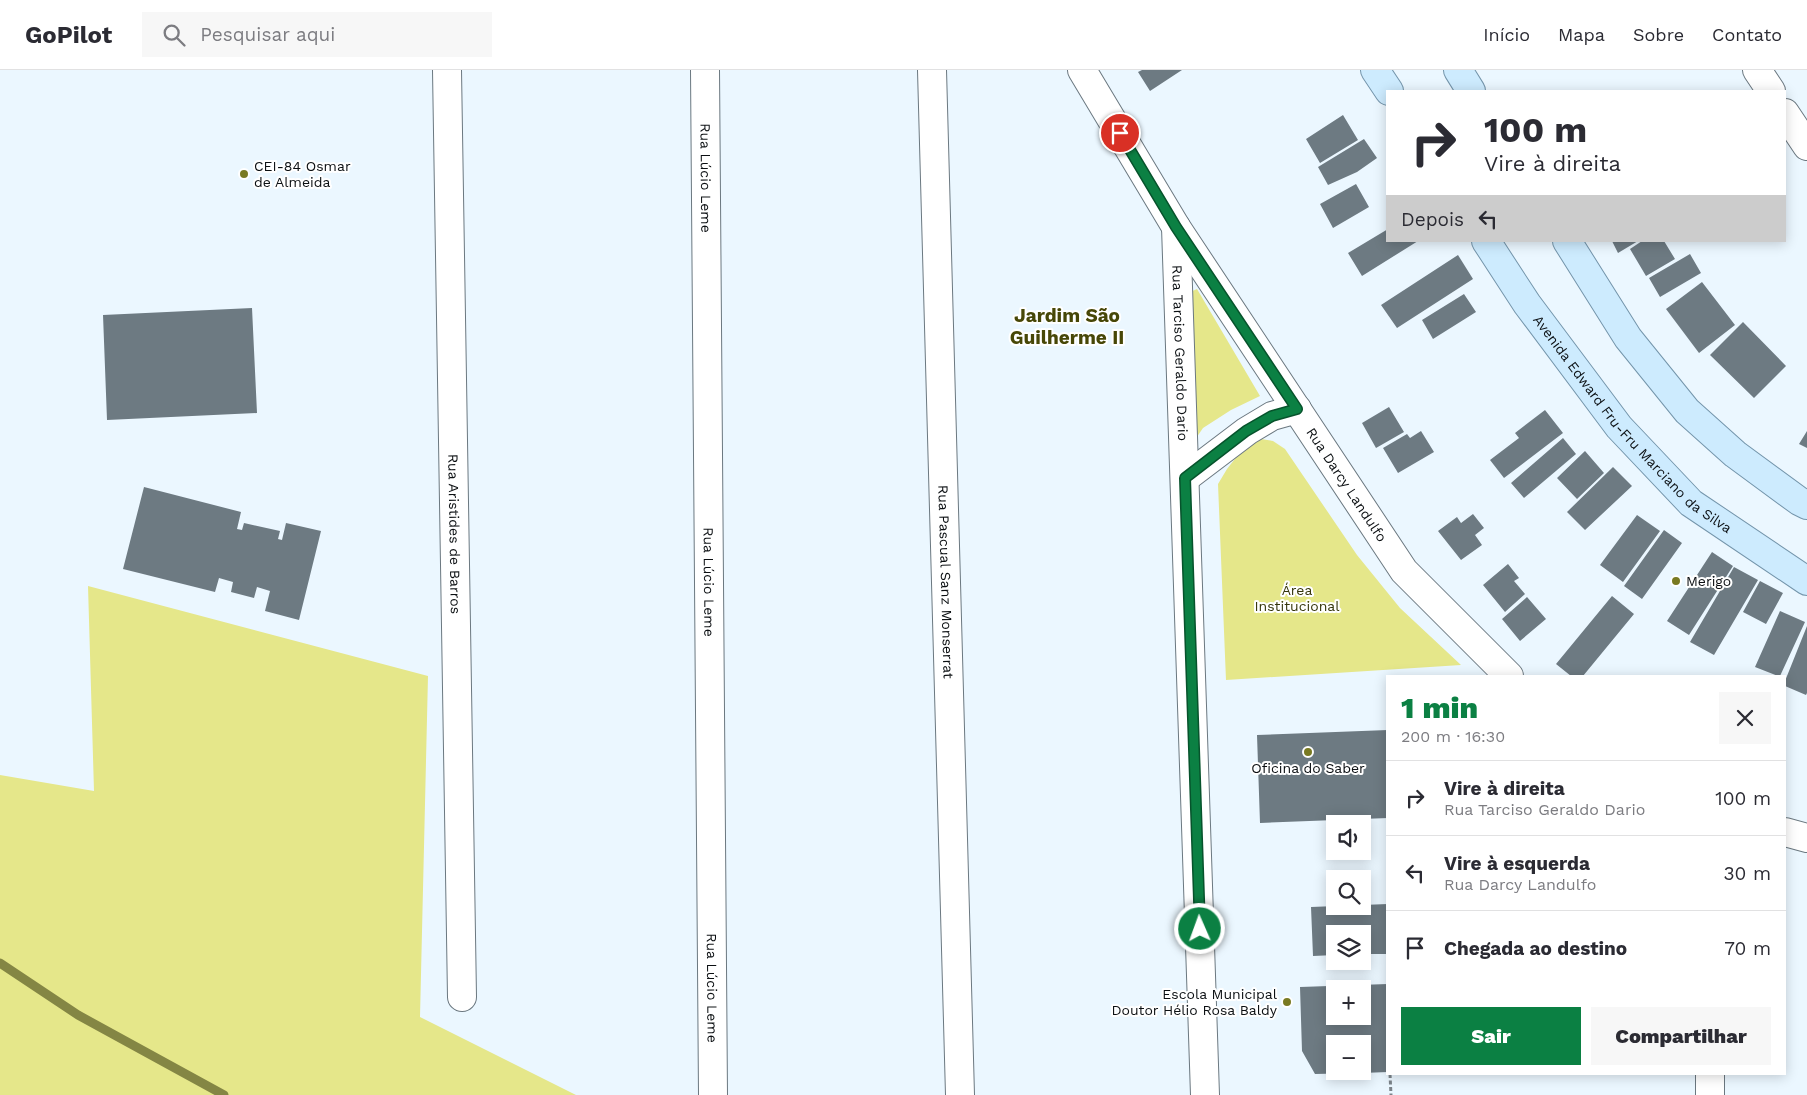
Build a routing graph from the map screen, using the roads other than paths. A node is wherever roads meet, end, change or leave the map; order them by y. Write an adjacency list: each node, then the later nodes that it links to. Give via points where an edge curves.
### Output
1 (446, 70): 23 (street, Rua Aristides de Barros)
2 (705, 70): 25 (street, Rua Lúcio Leme)
3 (1082, 70): 13 (street, Rua Darcy Landulfo)
4 (1375, 70): 8 (main road)
5 (1458, 70): 9 (main road)
6 (1757, 70): 10 (street)
7 (938, 76): 26 (street, Rua Pascual Sanz Monserrat)
8 (1387, 90)
9 (1470, 90)
10 (1770, 90)
11 (1786, 114): 12 (street)
12 (1807, 146)
13 (1176, 227): 16 (street, Rua Darcy Landulfo); 17 (street, Rua Tarciso Geraldo Dario)
14 (1487, 242): 19 (main road, Avenida Edward Fru-Fru Marciano da Silva, via 1526,304 1620,427 1692,503)
15 (1568, 242): 18 (main road, via 1628,338 1687,411 1735,454)
16 (1297, 409): 17 (street, via 1272,416 1246,431); 20 (street, Rua Darcy Landulfo, via 1404,571)
17 (1185, 478): 27 (street, Rua Tarciso Geraldo Dario)
18 (1807, 505)
19 (1807, 582)
20 (1508, 675)
21 (1786, 832): 22 (street)
22 (1807, 838)
23 (462, 997)
24 (1710, 1075): 28 (street)
25 (713, 1095)
26 (960, 1095)
27 (1205, 1095)
28 (1710, 1095)

